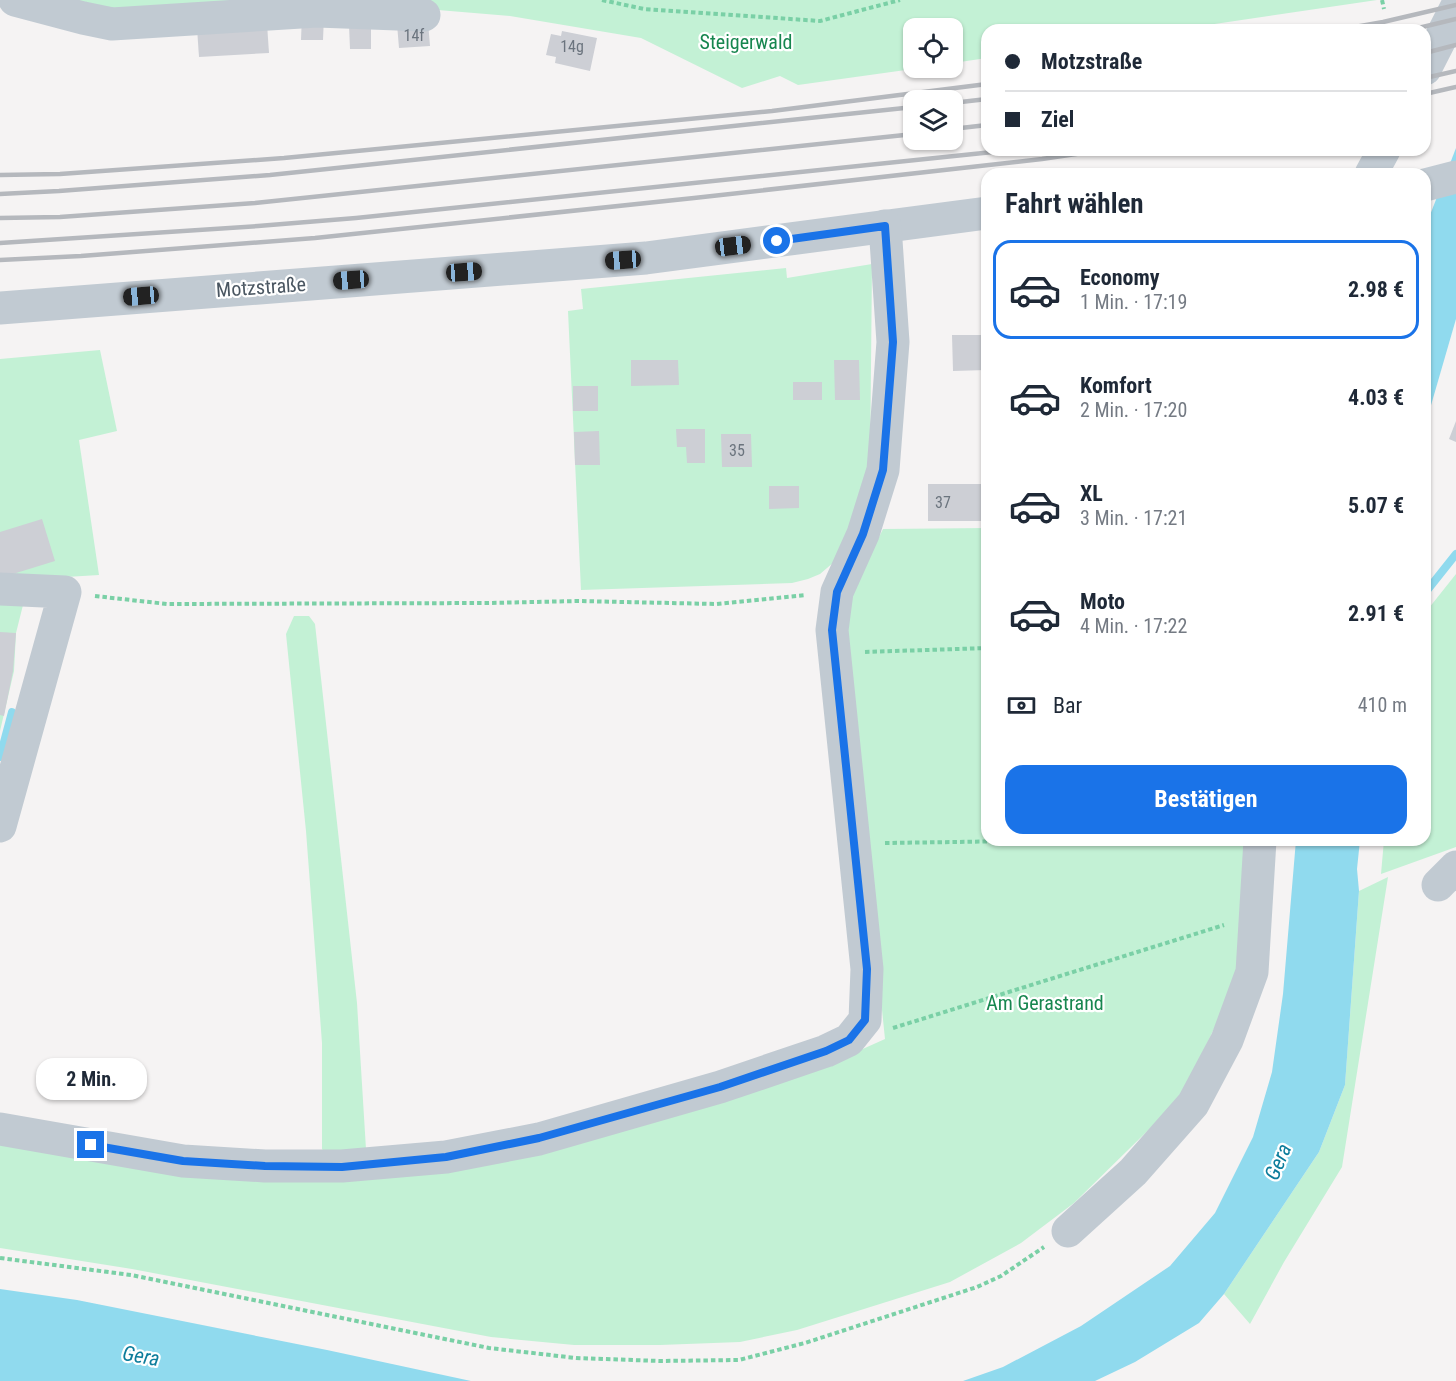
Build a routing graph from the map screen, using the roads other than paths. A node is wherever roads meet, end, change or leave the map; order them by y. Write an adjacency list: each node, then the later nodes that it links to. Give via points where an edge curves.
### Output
1 (15, 0): 3 (street, via 112,24 317,10)
2 (1456, 8): 4 (street)
3 (424, 15)
4 (1431, 57)
5 (1456, 177): 6 (street)
6 (1431, 183)
7 (981, 214): 8 (street, Motzstraße)
8 (885, 226): 9 (street, Motzstraße, via 646,258); 13 (street, via 893,342 883,470 863,534 837,592 832,630 867,969 865,1020 849,1040 720,1087 539,1138 446,1157 342,1167 183,1161)
9 (0, 308)
10 (0, 589): 11 (street, via 65,592)
11 (0, 826)
12 (1260, 846): 14 (street, via 1252,972 1227,1040 1193,1104 1133,1172)
13 (0, 1129)
14 (1068, 1232)

